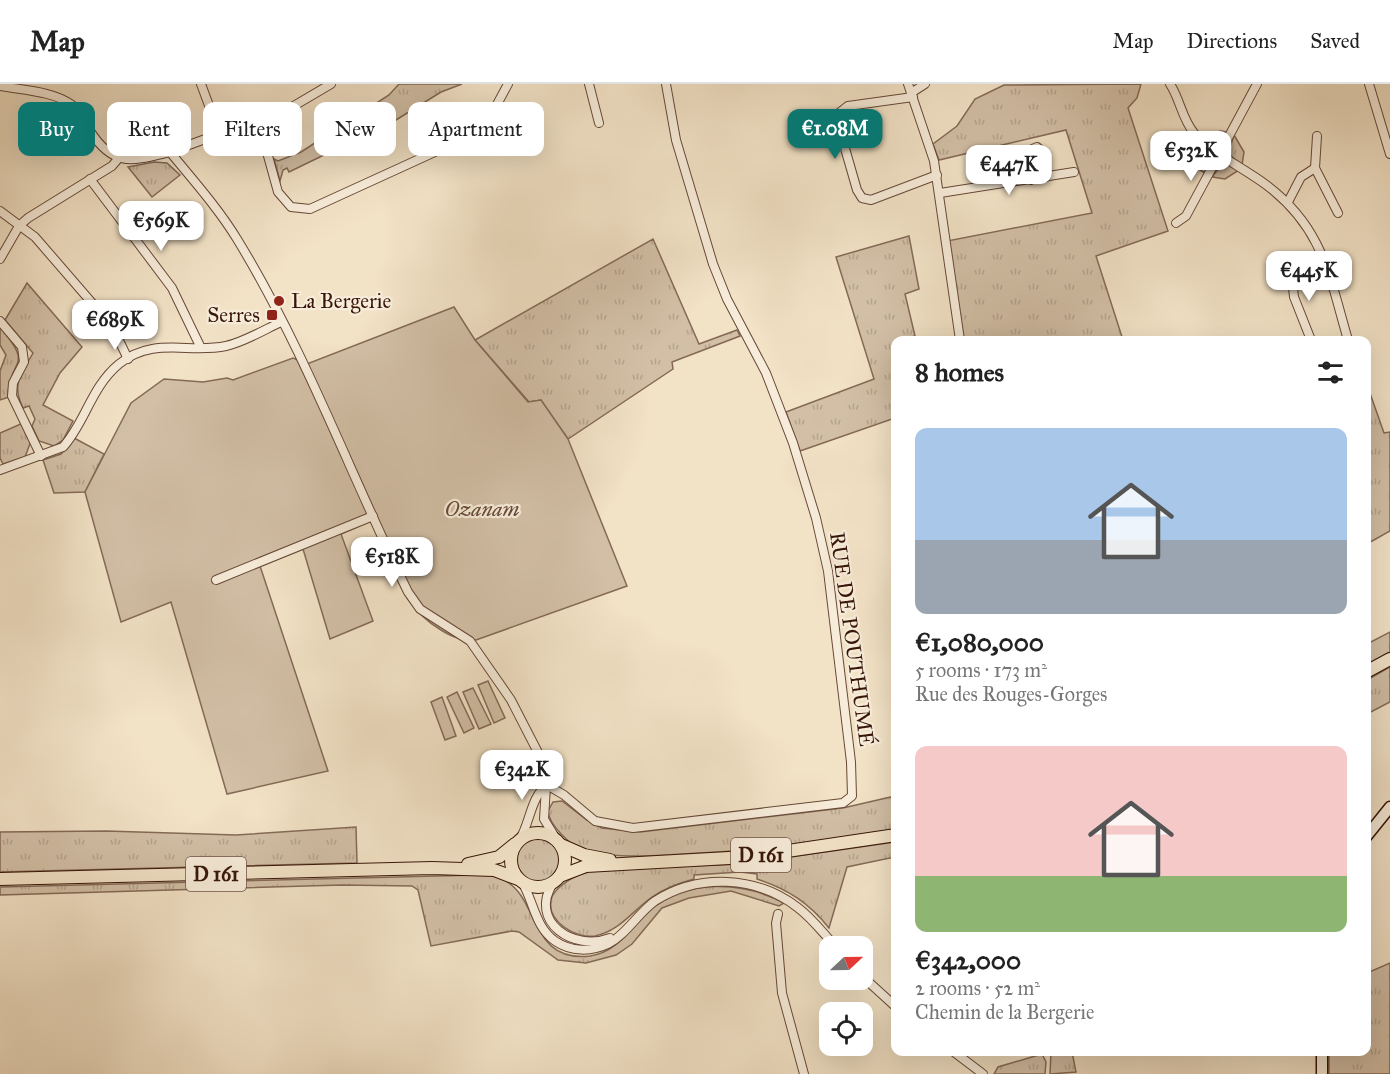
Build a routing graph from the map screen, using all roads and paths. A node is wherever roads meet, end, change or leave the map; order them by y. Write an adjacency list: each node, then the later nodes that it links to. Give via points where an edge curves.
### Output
1 (201, 84): 14 (street)
2 (331, 84): 15 (street)
3 (508, 84): 22 (street, via 494,110 461,140 310,209 291,207 282,200)
4 (589, 84): 16 (street)
5 (666, 84): 51 (street, RUE DE POUTHUMÉ, via 676,140 713,264 766,374 816,518 828,571 852,796 843,803 633,828 595,821)
6 (908, 84): 13 (street)
7 (925, 84): 13 (street)
8 (1170, 84): 18 (street, via 1191,128)
9 (1257, 84): 18 (street)
10 (1369, 84): 19 (street)
11 (0, 86): 12 (street)
12 (17, 87): 23 (street, via 72,105 99,145)
13 (912, 95): 26 (street); 26 (street, via 848,106 839,113 838,124 857,190 862,198 871,200)
14 (208, 102)
15 (302, 102)
16 (599, 123)
17 (1317, 136): 24 (street)
18 (1221, 153): 31 (street); 34 (street, via 1186,216)
19 (1390, 154)
20 (153, 156): 23 (street)
21 (173, 156): 39 (street, via 236,238)
22 (268, 156)
23 (118, 159): 28 (street)
24 (1315, 168): 31 (street, via 1301,177); 33 (street)
25 (1074, 172): 27 (street)
26 (937, 175): 30 (street)
27 (1046, 177): 29 (street); 29 (street, via 1041,149 1037,147 1026,152)
28 (90, 179): 35 (street); 43 (street, via 172,288)
29 (1031, 180): 30 (street)
30 (940, 193): 40 (street)
31 (1288, 202): 37 (street, via 1312,233)
32 (0, 211): 35 (street)
33 (1338, 213)
34 (1176, 224)
35 (19, 226): 36 (street); 44 (street, via 35,237 112,326)
36 (0, 259)
37 (1328, 272): 41 (street, via 1293,288); 42 (street)
38 (0, 321): 45 (street, via 22,346 24,362 13,383 12,396)
39 (281, 322): 43 (street, via 225,346); 47 (street)
40 (959, 336)
41 (1309, 336)
42 (1347, 336)
43 (200, 346): 44 (street, via 156,346)
44 (128, 359): 45 (street, via 92,394 67,443)
45 (41, 456): 46 (street)
46 (0, 470)
47 (373, 516): 48 (street); 51 (street, via 408,592 420,609 470,641 505,689 546,770)
48 (216, 580)
49 (1390, 659): 50 (main road)
50 (1371, 669)
51 (547, 785): 55 (street, via 536,798); 56 (street, via 544,819)
52 (1390, 807): 53 (main road)
53 (1371, 831)
54 (891, 836): 57 (main road, D 161, via 759,856)
55 (518, 841): 56 (main road, via 540,833); 58 (main road, D 161, via 494,858); 61 (main road, via 510,862)
56 (558, 842): 57 (main road, D 161, via 584,855); 60 (main road, via 565,862)
57 (625, 864): 60 (main road, D 161, via 581,866)
58 (432, 868): 59 (main road, D 161); 61 (main road, D 161, via 494,870)
59 (0, 879)
60 (557, 879): 61 (main road, via 535,888); 63 (street, via 546,896 546,910 562,933 591,942)
61 (520, 881): 63 (street, via 531,897 541,926 557,942 590,950 608,944)
62 (778, 914): 69 (street, via 782,993)
63 (619, 934): 64 (street, via 666,895 692,885 726,881 761,887 783,897 807,914)
64 (826, 936)
65 (873, 986): 66 (street)
66 (891, 1002)
67 (959, 1056): 70 (street)
68 (1322, 1056): 71 (main road)
69 (804, 1074)
70 (983, 1074)
71 (1322, 1074)

